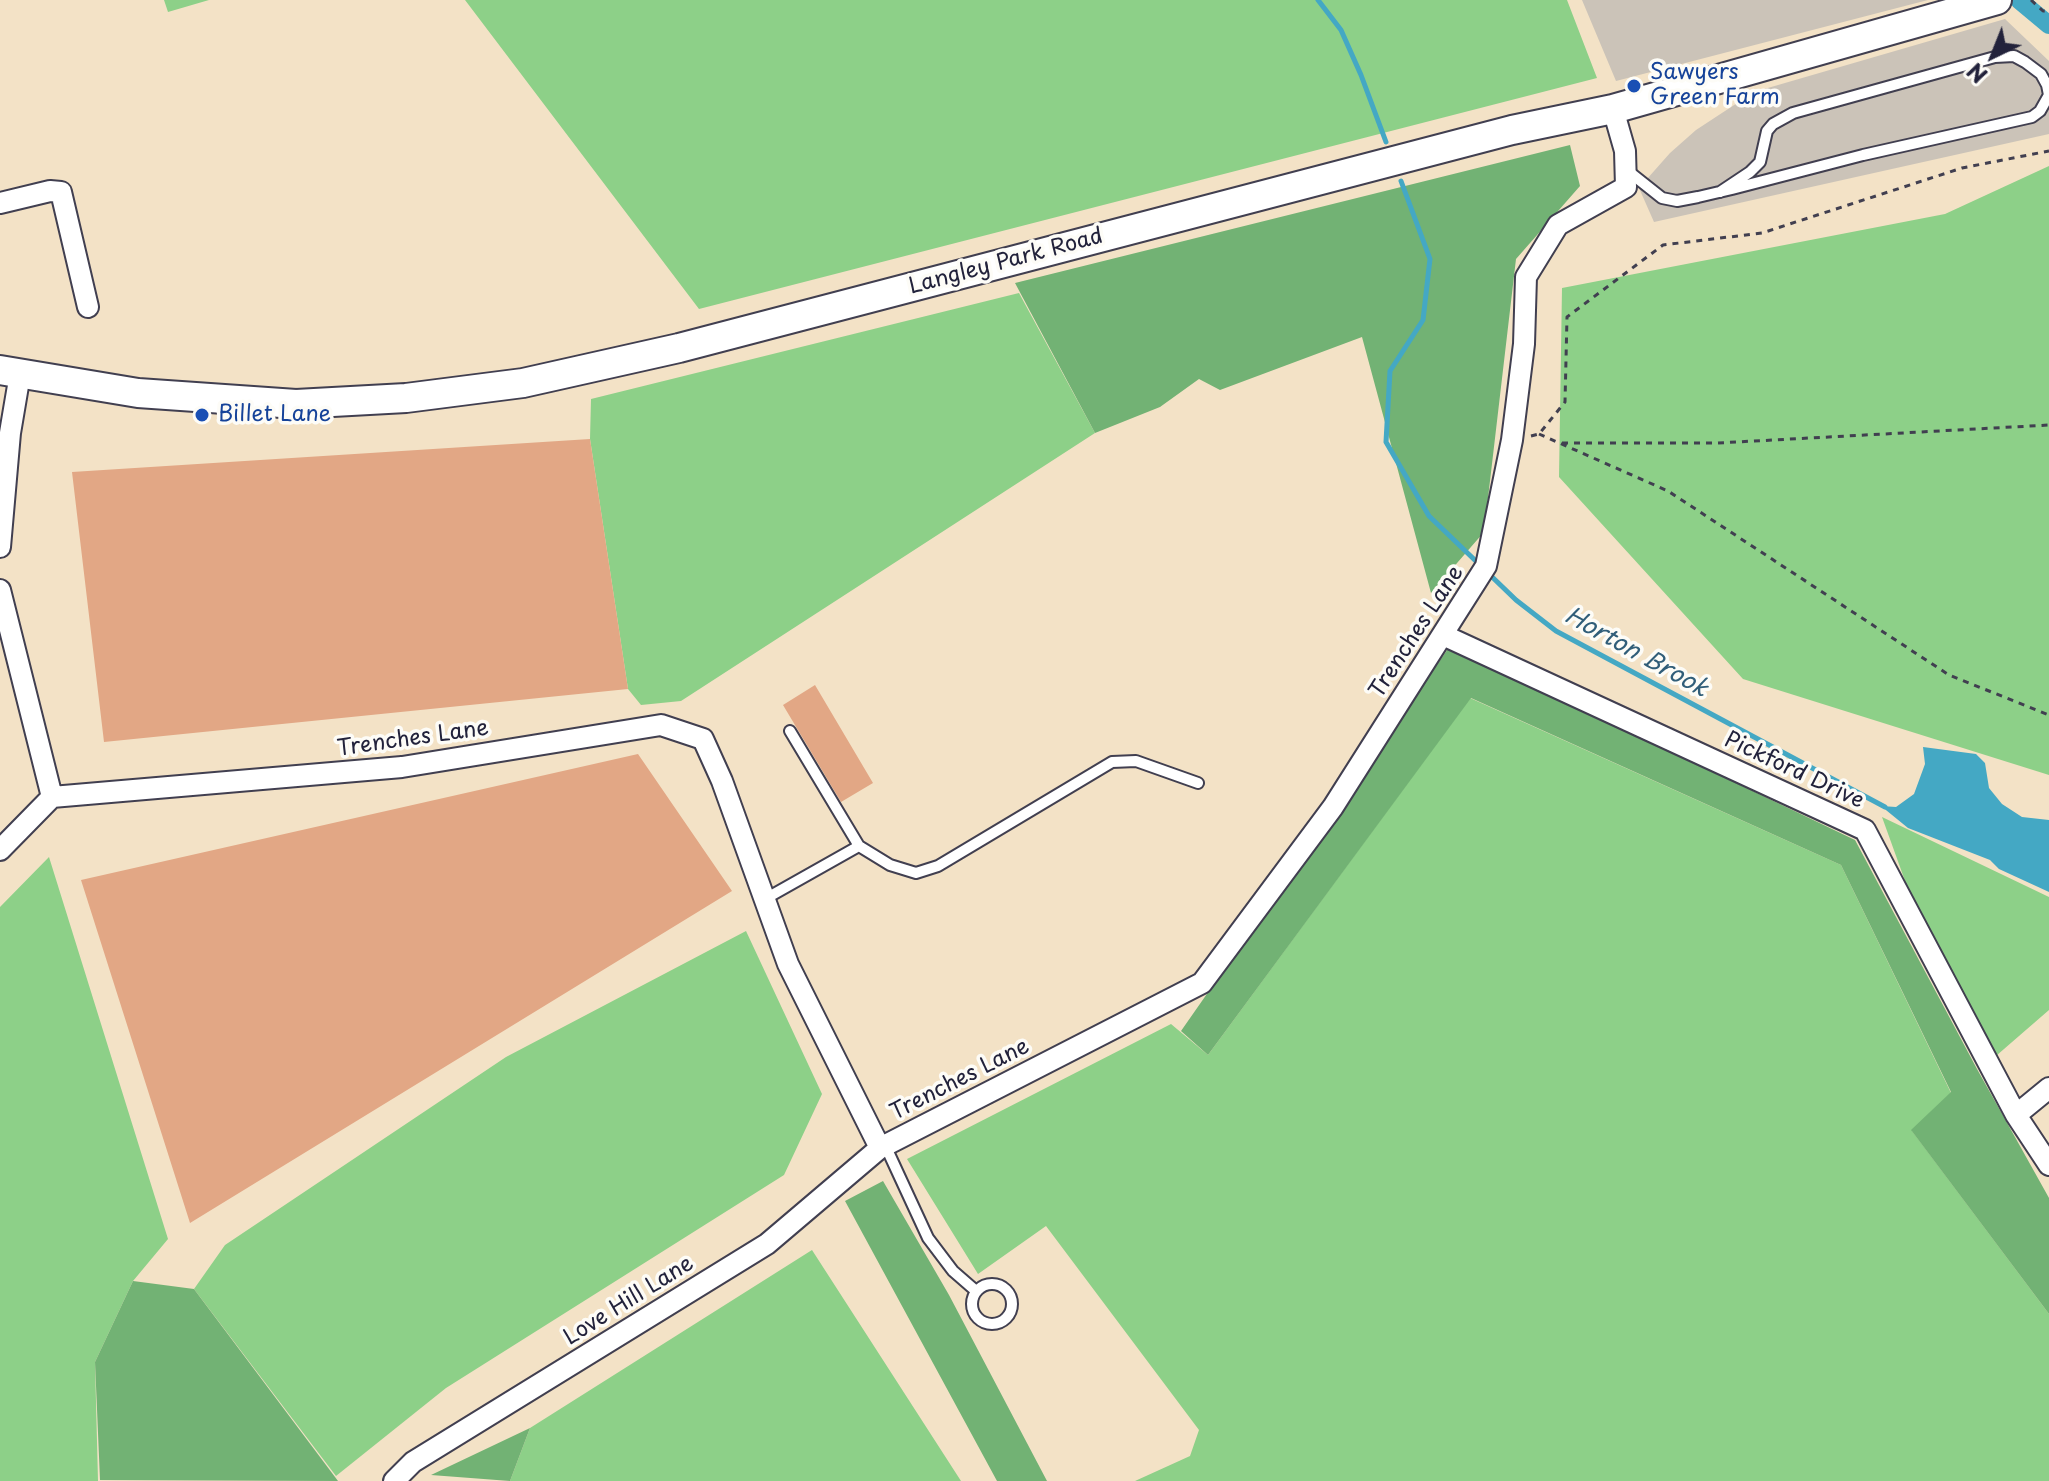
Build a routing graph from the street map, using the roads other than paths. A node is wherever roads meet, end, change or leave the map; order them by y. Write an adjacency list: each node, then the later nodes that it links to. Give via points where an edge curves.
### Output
1 (1988, 3): 3 (main road, Langley Park Road)
2 (2049, 95): 5 (lane, via 2032,117); 5 (lane, via 2041,74 2025,62 2014,56 1995,57 1793,113 1767,131 1760,162)
3 (1613, 109): 4 (street); 8 (main road, Langley Park Road, via 1512,130 679,348 523,383 406,398 296,404 138,393)
4 (1626, 169): 5 (lane, via 1662,198 1677,201); 11 (street, Trenches Lane, via 1626,187 1558,225 1526,277 1512,440 1484,571)
5 (1720, 192)
6 (0, 203): 7 (street, via 61,192)
7 (88, 307)
8 (10, 372): 9 (street)
9 (0, 547)
10 (0, 590): 14 (street)
11 (1443, 635): 19 (street, Pickford Drive, via 1865,830); 20 (street, Trenches Lane, via 1333,807 1202,983)
12 (790, 731): 15 (lane)
13 (1198, 783): 15 (lane, via 1136,761 1112,762 938,866 916,873)
14 (52, 797): 16 (street); 17 (street, Trenches Lane, via 402,767 661,725 703,739)
15 (859, 846): 17 (lane)
16 (0, 850)
17 (765, 899): 20 (street, Trenches Lane, via 788,964)
18 (2049, 1088): 19 (street)
19 (2016, 1115): 21 (street, Pickford Drive)
20 (882, 1146): 22 (lane, via 928,1238); 23 (street, Love Hill Lane, via 767,1244 413,1462)
21 (2049, 1165)
22 (976, 1291): 22 (lane, via 994,1283 1006,1289 1012,1306 1006,1318 987,1324 976,1316 971,1304)
23 (394, 1481)

